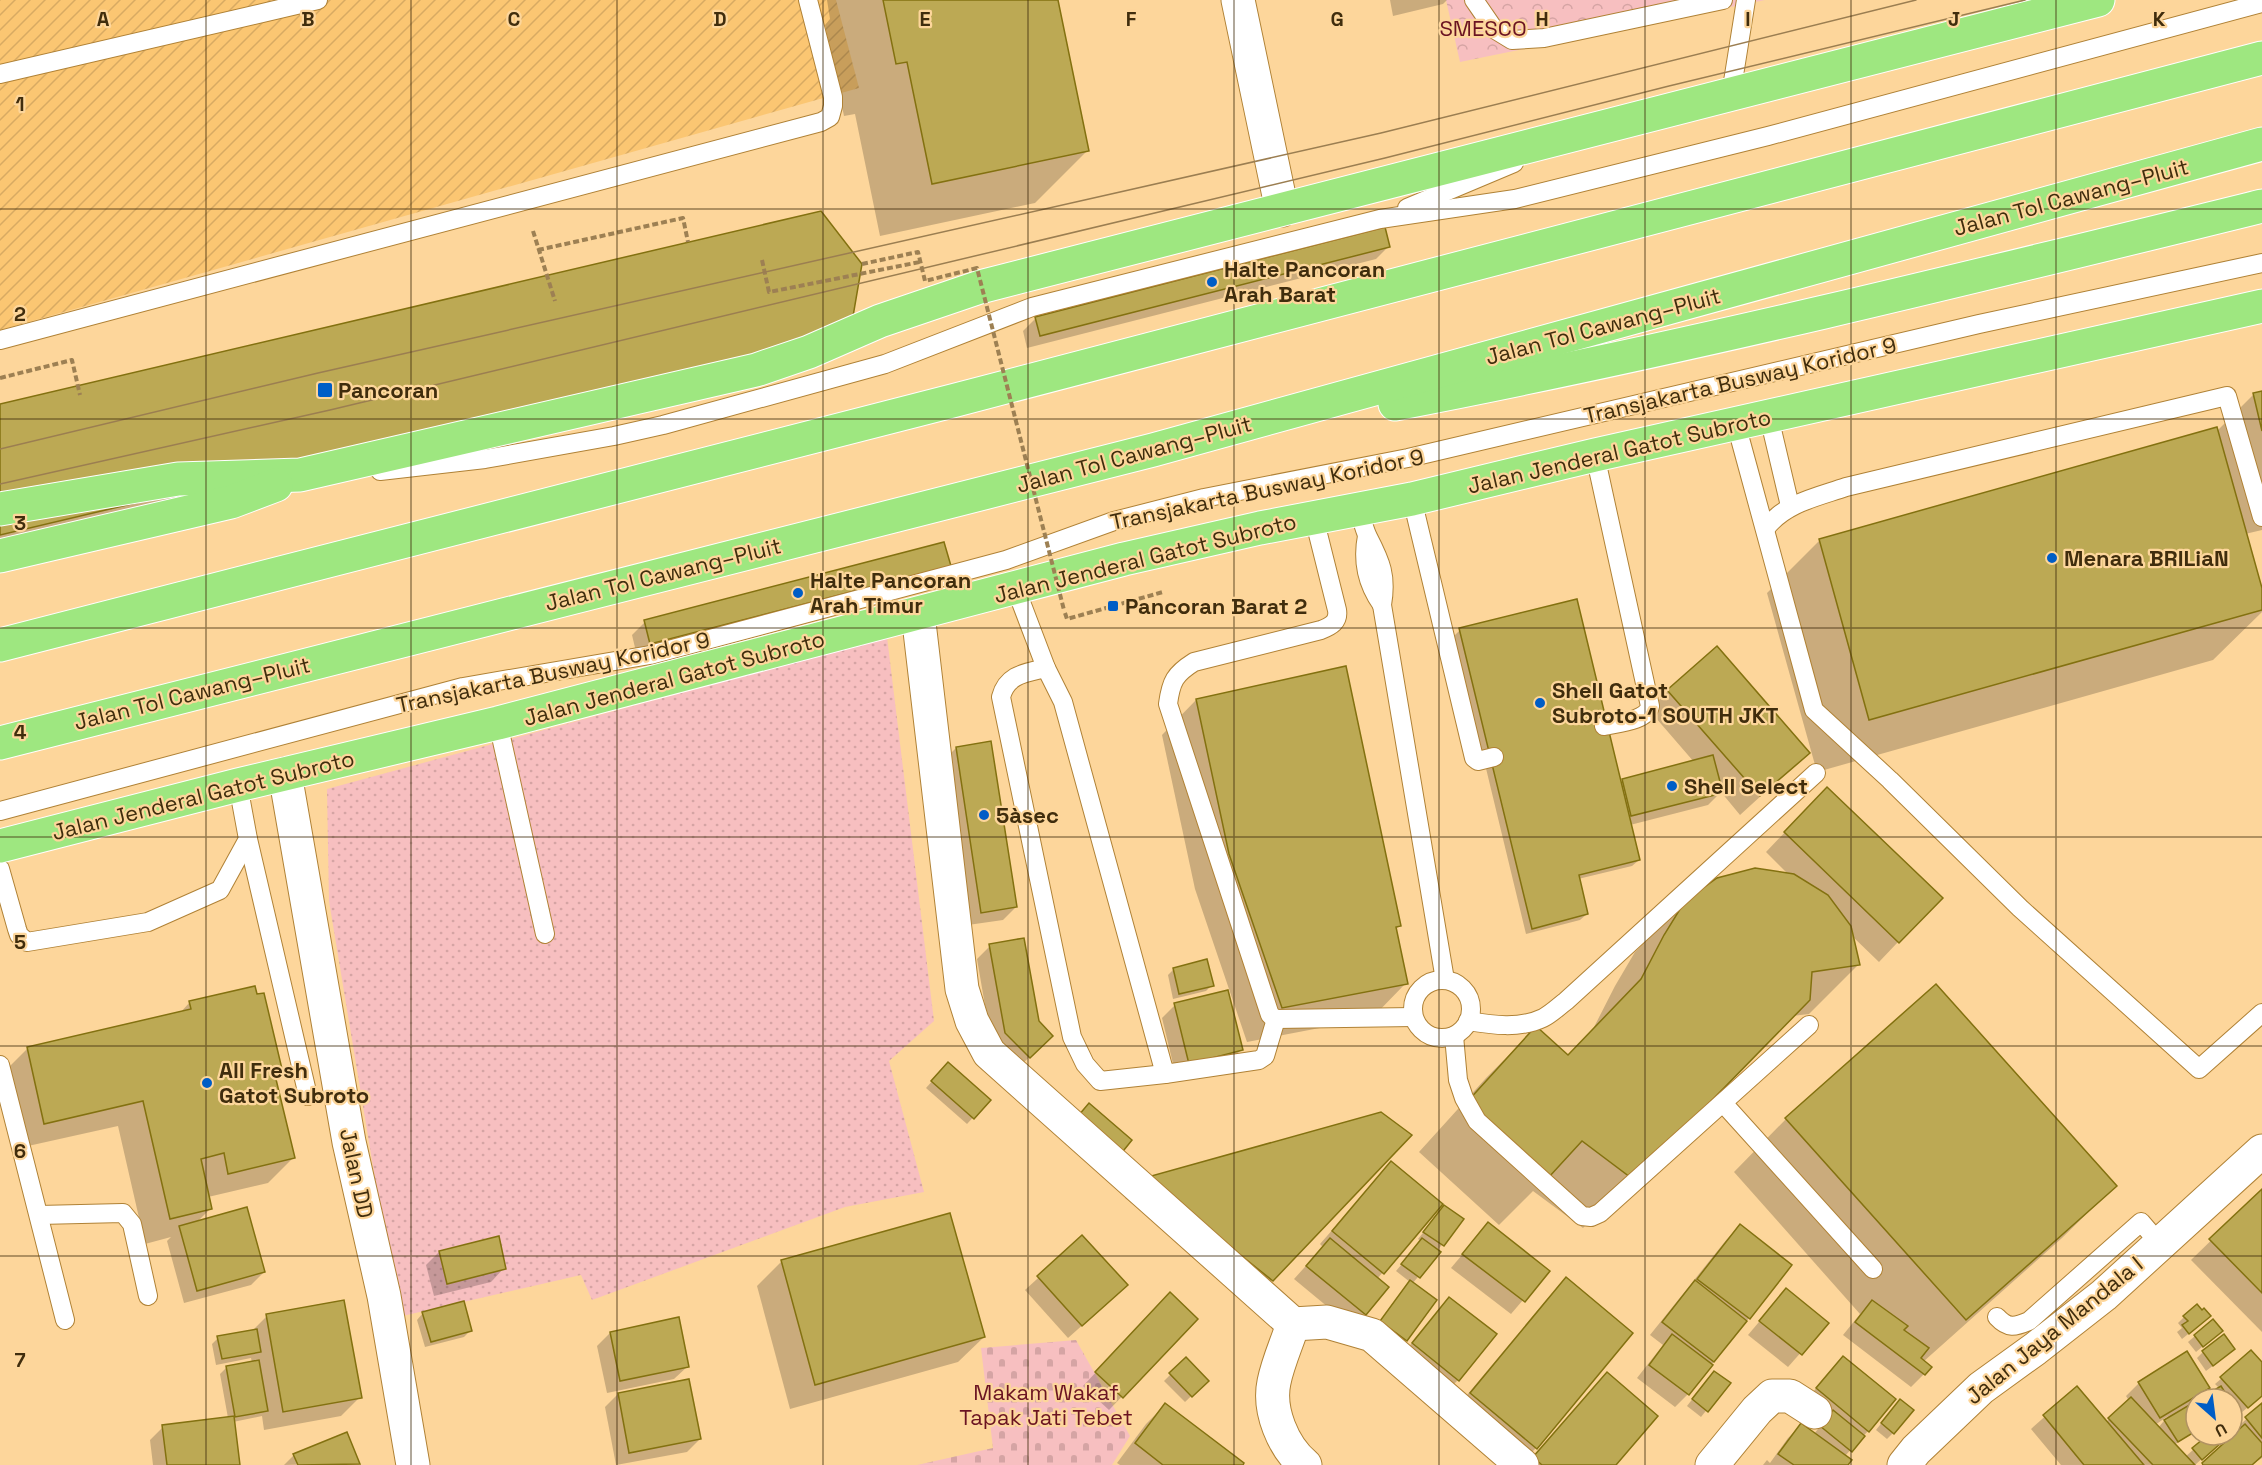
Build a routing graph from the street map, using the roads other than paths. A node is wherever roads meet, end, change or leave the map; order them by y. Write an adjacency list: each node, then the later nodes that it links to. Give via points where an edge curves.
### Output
1 (318, 0): 10 (lane)
2 (808, 0): 19 (lane, via 833,97 830,117 821,122)
3 (1238, 0): 15 (street)
4 (1474, 0): 5 (lane, via 1494,29 1512,40 1544,38)
5 (1723, 0)
6 (1746, 0): 11 (lane)
7 (2098, 0): 11 (highway)
8 (2262, 3): 16 (lane, via 1768,136 1515,199)
9 (2262, 58): 35 (highway, via 922,409)
10 (0, 74)
11 (1731, 94): 12 (highway)
12 (1574, 134): 15 (highway); 16 (lane)
13 (2262, 144): 22 (highway, Jalan Tol Cawang–Pluit)
14 (2262, 206): 22 (highway, via 1921,291 1535,377)
15 (1282, 210): 24 (highway, via 980,287 756,370)
16 (1380, 219): 24 (lane, via 1032,308 885,364 663,425 485,459 360,473)
17 (2262, 263): 44 (lane, Transjakarta Busway Koridor 9, via 1979,324 1407,458 1204,498 1114,520 1006,560 650,655 463,687)
18 (2262, 306): 20 (highway, Jalan Jenderal Gatot Subroto)
19 (0, 340)
20 (1769, 417): 21 (highway, Jalan Jenderal Gatot Subroto); 26 (lane)
21 (1736, 424): 23 (highway, Jalan Jenderal Gatot Subroto); 31 (lane)
22 (1153, 450): 39 (highway, Jalan Tol Cawang–Pluit)
23 (1595, 455): 25 (highway, Jalan Jenderal Gatot Subroto); 38 (lane, via 1650,706 1644,716)
24 (300, 475): 27 (highway, via 178,479); 32 (highway, via 231,502)
25 (1412, 499): 30 (highway, Jalan Jenderal Gatot Subroto); 40 (lane, via 1474,758 1478,761)
26 (1790, 506): 28 (lane, via 1846,487 2227,396); 31 (lane)
27 (0, 509)
28 (2262, 517)
29 (1314, 518): 30 (highway, Jalan Jenderal Gatot Subroto); 33 (highway, Jalan Jenderal Gatot Subroto, via 1124,559); 52 (lane, via 1337,610 1335,623 1321,630 1194,662 1178,672 1168,704 1270,1015)
30 (1363, 523): 49 (lane, via 1367,572 1382,605)
31 (1766, 528): 50 (lane, via 1814,710 2020,908 2199,1069)
32 (0, 556)
33 (1016, 589): 34 (highway, Jalan Jenderal Gatot Subroto); 36 (lane)
34 (918, 614): 37 (highway, Jalan Jenderal Gatot Subroto); 67 (street, via 962,989 976,1029 989,1053)
35 (0, 645)
36 (1046, 668): 57 (lane, via 1063,702); 57 (lane, via 1010,679 1001,697 1072,1037 1085,1064 1100,1081)
37 (498, 723): 42 (highway, Jalan Jenderal Gatot Subroto); 48 (lane)
38 (1604, 726)
39 (0, 742)
40 (1494, 757)
41 (1816, 773): 53 (lane, via 1544,1017 1523,1024)
42 (285, 774): 43 (highway, Jalan Jenderal Gatot Subroto); 69 (street, Jalan DD, via 350,1142 384,1296)
43 (238, 785): 45 (lane); 46 (highway, Jalan Jenderal Gatot Subroto)
44 (0, 811)
45 (248, 840): 47 (lane, via 220,890 148,922 31,942 19,935); 58 (lane)
46 (0, 846)
47 (0, 869)
48 (545, 934)
49 (1445, 980): 51 (lane, via 1436,980 1419,990 1412,1007); 53 (lane, via 1454,982 1467,994 1471,1012)
50 (2262, 1013)
51 (1413, 1017): 52 (lane); 55 (lane, via 1429,1036)
52 (1276, 1019): 57 (lane, via 1265,1056 1259,1060)
53 (1468, 1021): 55 (lane)
54 (1809, 1025): 59 (lane)
55 (1454, 1036): 59 (lane, via 1458,1080 1477,1121 1582,1216 1600,1213)
56 (0, 1065): 61 (lane)
57 (1165, 1074)
58 (308, 1096)
59 (1723, 1103): 63 (lane)
60 (2262, 1151): 62 (street, Jalan Jaya Mandala I)
61 (39, 1215): 64 (lane, via 123,1213 132,1224); 66 (lane)
62 (2159, 1243): 65 (lane, via 2141,1222 2030,1321 2016,1326 2004,1324); 73 (street, Jalan Jaya Mandala I, via 2104,1295 1981,1388)
63 (1873, 1269)
64 (148, 1296)
65 (1996, 1317)
66 (65, 1320)
67 (1293, 1324): 70 (street, via 1274,1383 1275,1415 1285,1441); 71 (street, via 1327,1322 1372,1335)
68 (1815, 1412): 72 (street, via 1790,1396 1772,1396)
69 (413, 1465)
70 (1305, 1465)
71 (1522, 1465)
72 (1712, 1465)
73 (1904, 1465)

